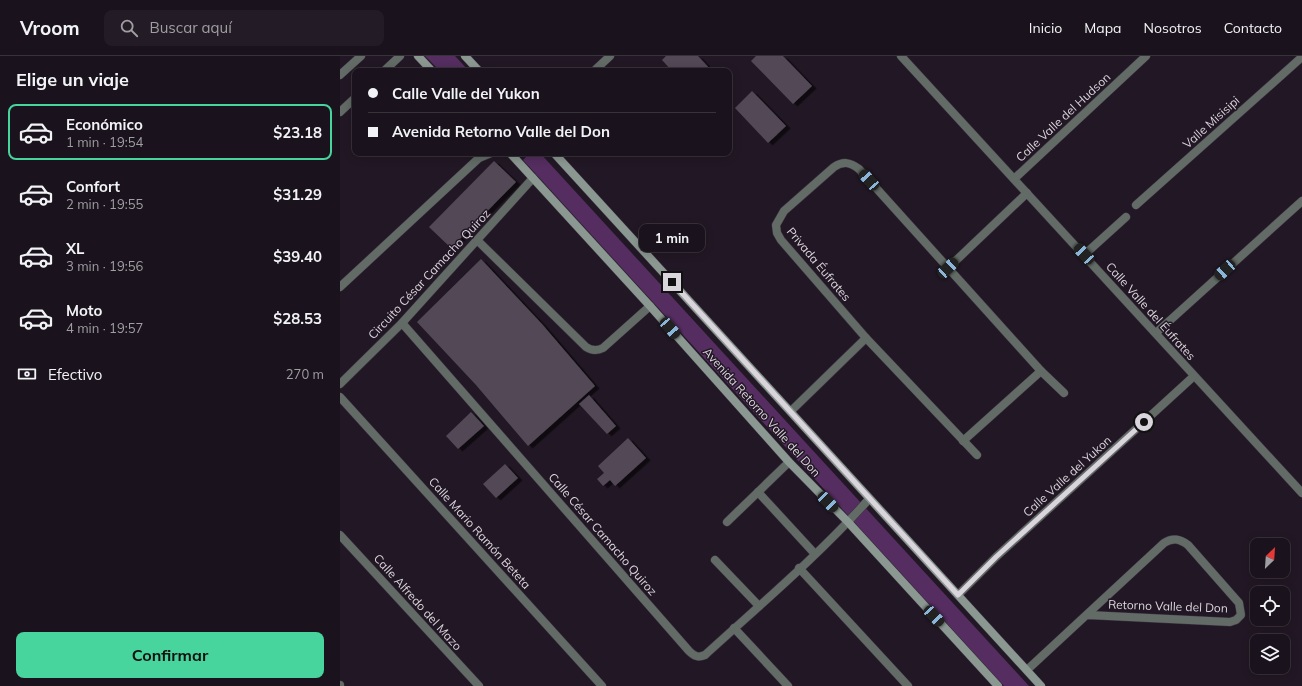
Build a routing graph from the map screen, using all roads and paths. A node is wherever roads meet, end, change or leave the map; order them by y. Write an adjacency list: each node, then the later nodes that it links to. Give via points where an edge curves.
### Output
1 (361, 56): 13 (street)
2 (400, 56): 9 (street)
3 (418, 56): 10 (street)
4 (465, 56): 11 (street)
5 (610, 56): 12 (street)
6 (901, 56): 20 (street, Calle Valle del Éufrates)
7 (1146, 56): 20 (street, Calle Valle del Hudson)
8 (1302, 57): 23 (street, Valle Misisipi)
9 (387, 68)
10 (429, 68)
11 (476, 68)
12 (597, 68)
13 (340, 75)
14 (352, 101): 15 (street)
15 (340, 112)
16 (484, 156): 28 (street)
17 (513, 156): 19 (street, Avenida Retorno Valle del Don)
18 (557, 156): 38 (street, Avenida Retorno Valle del Don)
19 (533, 178): 25 (street, Circuito César Camacho Quiroz); 29 (street, Avenida Retorno Valle del Don)
20 (1014, 178): 21 (street, Calle Valle del Éufrates)
21 (1027, 193): 26 (street, Calle Valle del Éufrates); 27 (street)
22 (1302, 201): 31 (street)
23 (1136, 205)
24 (1126, 217): 26 (street)
25 (477, 240): 29 (street, via 590,350 603,348); 30 (street, Circuito César Camacho Quiroz)
26 (1084, 254): 31 (street, Calle Valle del Éufrates)
27 (948, 268): 32 (street, Privada Éufrates, via 859,169 846,163 834,167 784,211 776,225 777,233); 33 (street, Privada Éufrates)
28 (340, 287)
29 (650, 306): 41 (street, Avenida Retorno Valle del Don)
30 (402, 323): 35 (street, Circuito César Camacho Quiroz); 56 (street, Calle César Camacho Quiroz, via 689,651 697,657 702,657)
31 (1156, 333): 34 (street, Calle Valle del Éufrates)
32 (866, 338): 38 (street); 39 (street, Privada Éufrates)
33 (1042, 371): 36 (street, Privada Éufrates); 39 (street)
34 (1194, 376): 43 (street, Calle Valle del Éufrates); 53 (street, Calle Valle del Yukon, via 996,557)
35 (340, 384)
36 (1064, 393)
37 (340, 397): 59 (street, Calle Mario Ramón Beteta)
38 (791, 411): 46 (street, Avenida Retorno Valle del Don)
39 (963, 441): 40 (street, Privada Éufrates)
40 (977, 456)
41 (789, 462): 44 (street); 48 (street, Avenida Retorno Valle del Don)
42 (1302, 480): 43 (street)
43 (1296, 486): 45 (street, Calle Valle del Éufrates)
44 (758, 492): 47 (street); 50 (street)
45 (1302, 493)
46 (869, 499): 48 (street, Calle César Camacho Quiroz); 53 (street, Avenida Retorno Valle del Don)
47 (727, 522)
48 (848, 522): 50 (street, Calle César Camacho Quiroz); 62 (street, Avenida Retorno Valle del Don)
49 (340, 535): 58 (street, Calle Alfredo del Mazo)
50 (815, 554): 52 (street, Calle César Camacho Quiroz)
51 (715, 560): 54 (street)
52 (800, 568): 54 (street, Calle César Camacho Quiroz); 61 (street)
53 (958, 595): 57 (street, Avenida Retorno Valle del Don)
54 (759, 606): 56 (street, Calle César Camacho Quiroz)
55 (1088, 615): 55 (street, Retorno Valle del Don, via 1169,539 1182,540 1188,544 1239,603 1240,609 1240,615 1230,622); 57 (street, Retorno Valle del Don)
56 (734, 628): 60 (street)
57 (1027, 670): 63 (street, Avenida Retorno Valle del Don)
58 (478, 686)
59 (602, 686)
60 (788, 686)
61 (908, 686)
62 (998, 686)
63 (1041, 686)

